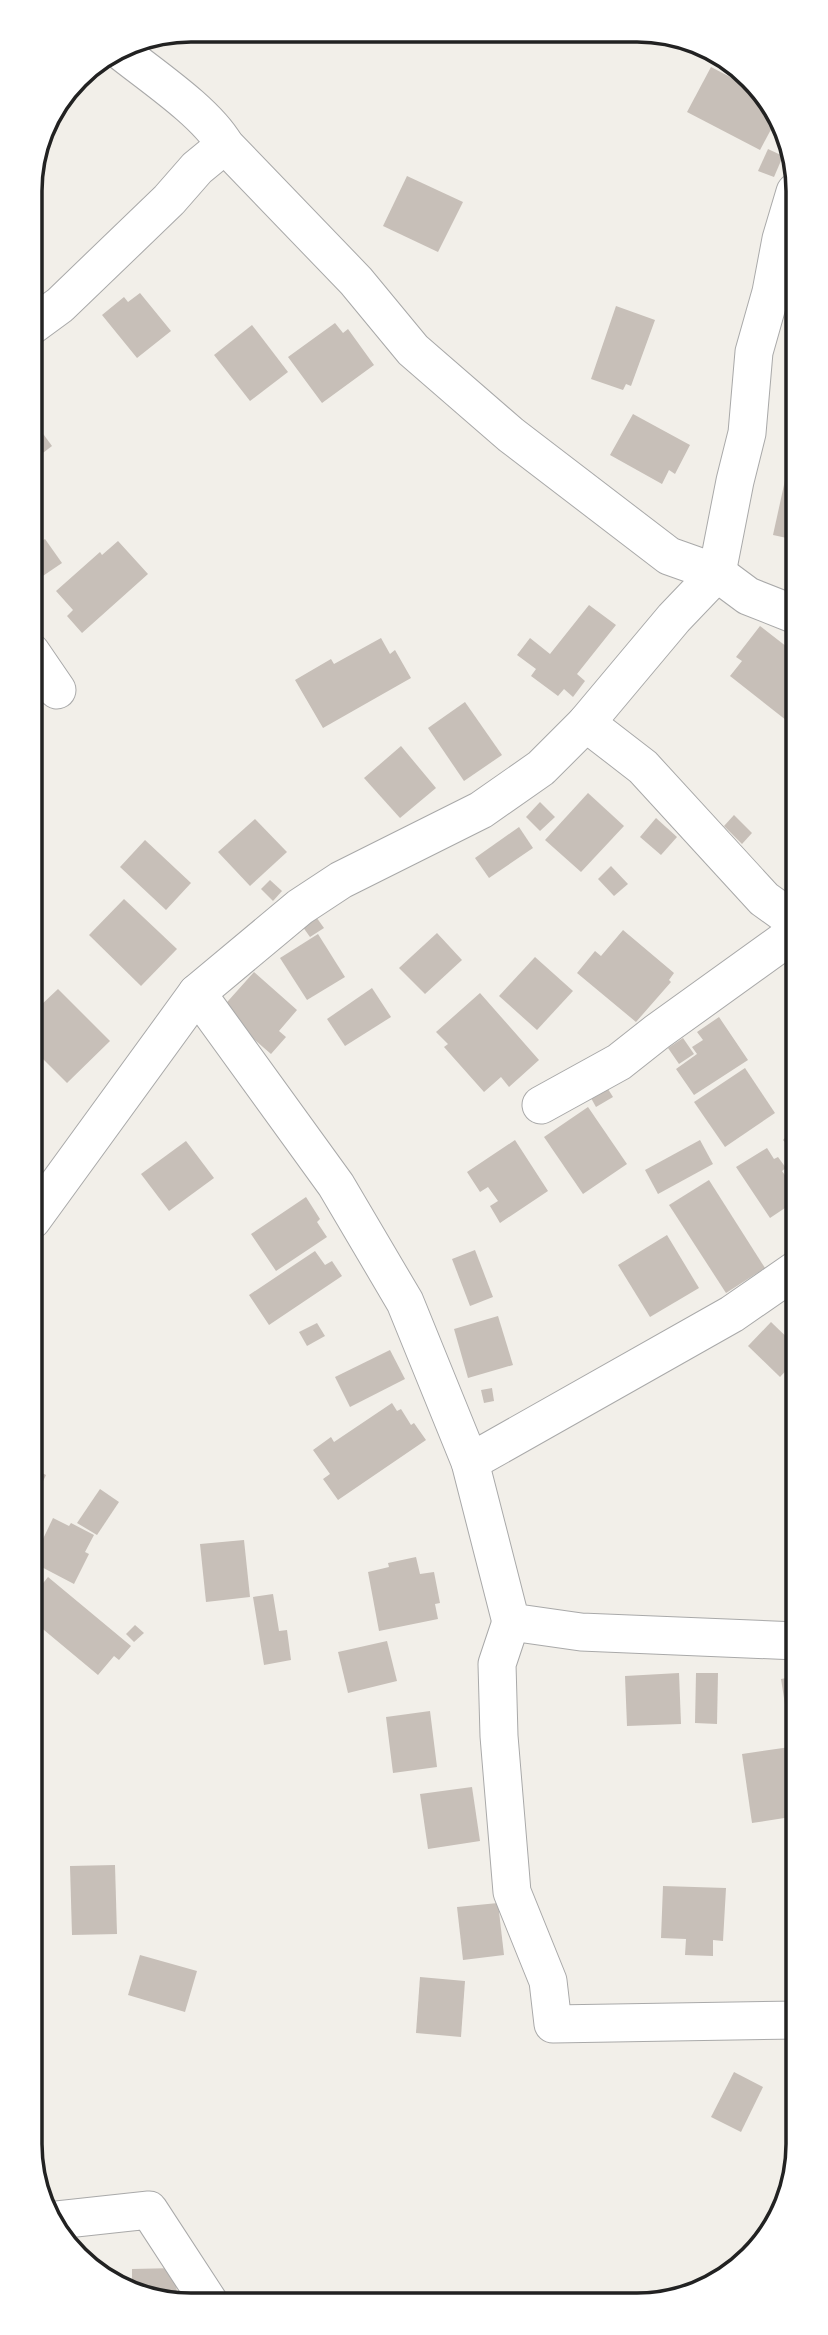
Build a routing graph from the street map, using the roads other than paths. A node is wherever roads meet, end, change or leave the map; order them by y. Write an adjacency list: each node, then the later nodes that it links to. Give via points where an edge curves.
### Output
1 (127, 56): 2 (street, via 186,103)
2 (225, 145): 4 (street); 5 (street, via 356,281 413,350 511,435 669,556)
3 (786, 222): 5 (street, via 754,352 747,433)
4 (42, 318)
5 (717, 573): 6 (street, via 748,596); 9 (street)
6 (786, 611)
7 (42, 668): 8 (street)
8 (57, 690)
9 (586, 723): 10 (street, via 643,767 764,899); 12 (street, via 541,768 481,810 341,880 281,922)
10 (786, 915)
11 (786, 939): 13 (street, via 619,1062)
12 (197, 993): 14 (street); 16 (street, via 336,1185 405,1302)
13 (541, 1105)
14 (42, 1206)
15 (786, 1277): 16 (street, via 732,1314)
16 (470, 1462): 17 (street)
17 (511, 1622): 18 (street, via 581,1632); 19 (street, via 497,1664 512,1892 548,1981 553,2024)
18 (786, 1641)
19 (786, 2020)
20 (62, 2219): 21 (street, via 149,2210)
21 (203, 2293)

